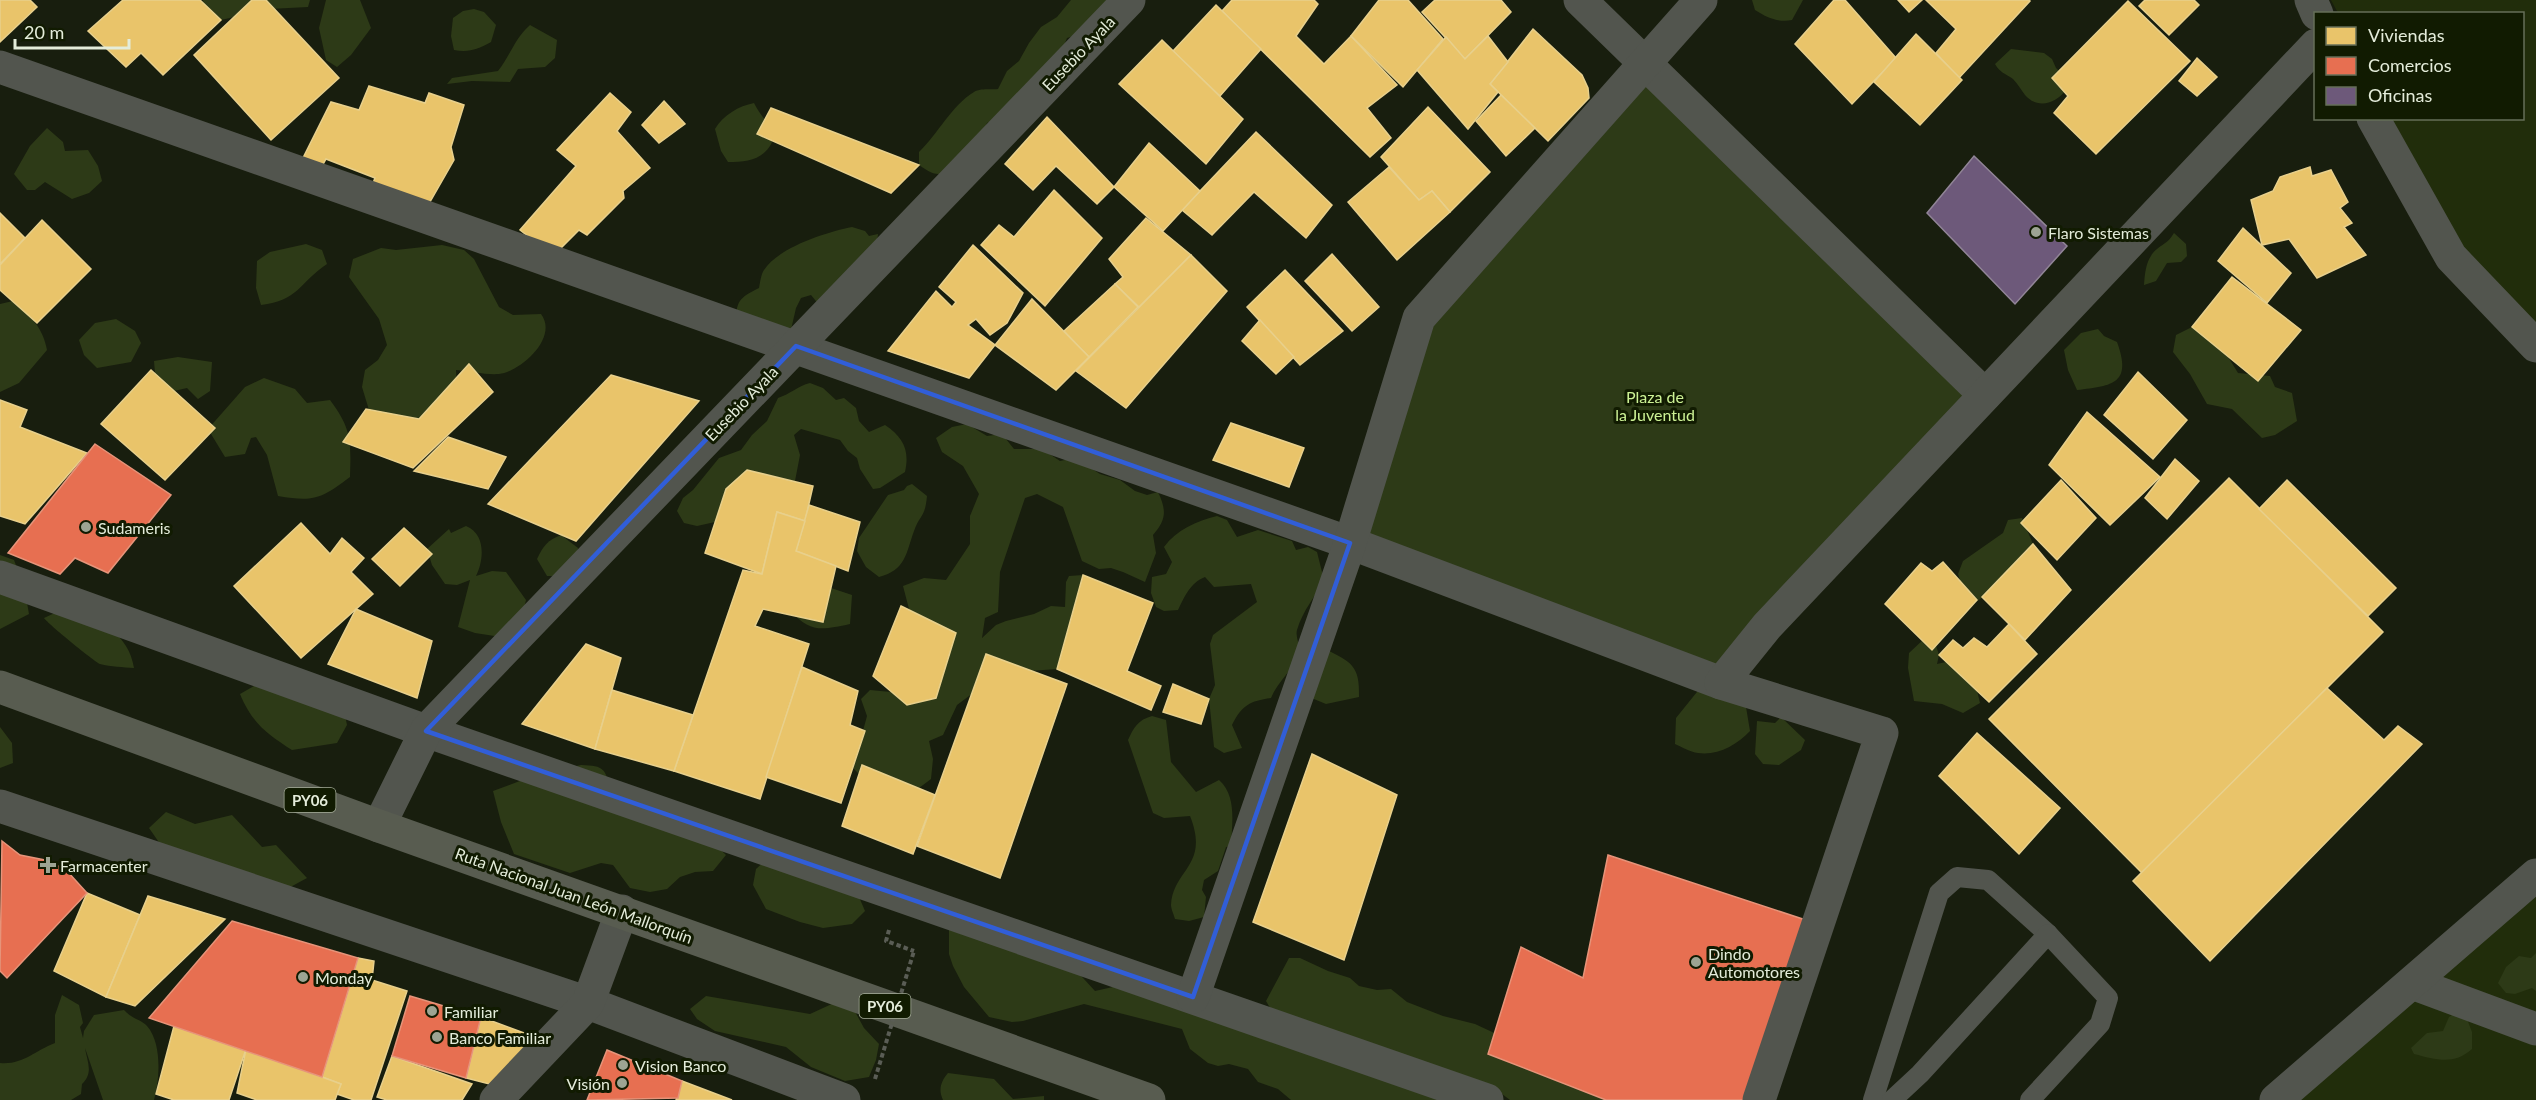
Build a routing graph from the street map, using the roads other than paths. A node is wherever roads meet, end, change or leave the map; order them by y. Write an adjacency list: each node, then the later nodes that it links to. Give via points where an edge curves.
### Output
1 (1129, 0): 8 (street, Eusebio Ayala)
2 (1580, 0): 5 (street)
3 (1701, 0): 5 (street)
4 (2314, 47): 10 (street)
5 (1645, 64): 10 (street); 11 (street, via 1419,318)
6 (0, 67): 8 (street)
7 (2374, 120): 9 (street, via 2451,257)
8 (795, 346): 11 (street); 15 (street, Eusebio Ayala)
9 (2536, 346)
10 (1985, 395): 13 (street, via 1767,626)
11 (1350, 543): 13 (street); 22 (street)
12 (0, 577): 15 (street)
13 (1721, 683): 29 (street, via 1882,733)
14 (0, 687): 17 (highway, Ruta Nacional Juan León Mallorquín / PY06)
15 (426, 731): 17 (street, Eusebio Ayala); 22 (street)
16 (0, 806): 23 (street)
17 (380, 826): 19 (highway, Ruta Nacional Juan León Mallorquín / PY06)
18 (2536, 875): 21 (street)
19 (622, 911): 23 (street); 27 (highway, Ruta Nacional Juan León Mallorquín / PY06)
20 (2048, 934): 30 (lane, via 1988,880 1957,877 1939,893); 31 (lane); 32 (lane, via 2109,998 2100,1024)
21 (2412, 983): 24 (street); 33 (street)
22 (1193, 997): 28 (street)
23 (588, 1003): 25 (street); 26 (street)
24 (2536, 1029)
25 (496, 1100)
26 (844, 1100)
27 (1149, 1100)
28 (1487, 1100)
29 (1758, 1100)
30 (1873, 1100)
31 (1892, 1100)
32 (2030, 1100)
33 (2276, 1100)

